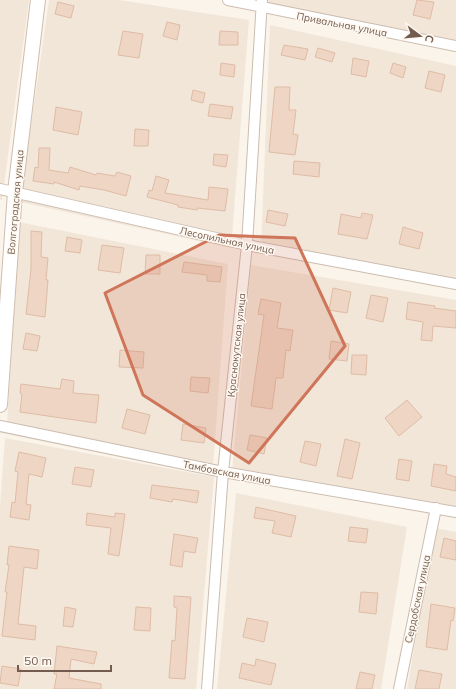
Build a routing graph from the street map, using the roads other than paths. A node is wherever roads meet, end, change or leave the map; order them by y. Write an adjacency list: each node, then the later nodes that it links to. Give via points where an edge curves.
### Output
1 (38, 0): 6 (street, Волгоградская улица)
2 (228, 0): 3 (street, Привальная улица)
3 (261, 4): 4 (street, Привальная улица); 7 (street, Краснокутская улица)
4 (456, 46)
5 (0, 189): 6 (street, Лесопильная улица)
6 (15, 192): 7 (street, Лесопильная улица); 9 (street, Волгоградская улица)
7 (247, 245): 8 (street, Лесопильная улица); 11 (street, Краснокутская улица)
8 (456, 284)
9 (0, 405)
10 (0, 426): 11 (street, Тамбовская улица)
11 (223, 472): 12 (street, Тамбовская улица); 14 (street, Краснокутская улица)
12 (436, 508): 13 (street, Тамбовская улица); 15 (street, Сердобская улица)
13 (456, 512)
14 (207, 689)
15 (399, 689)

